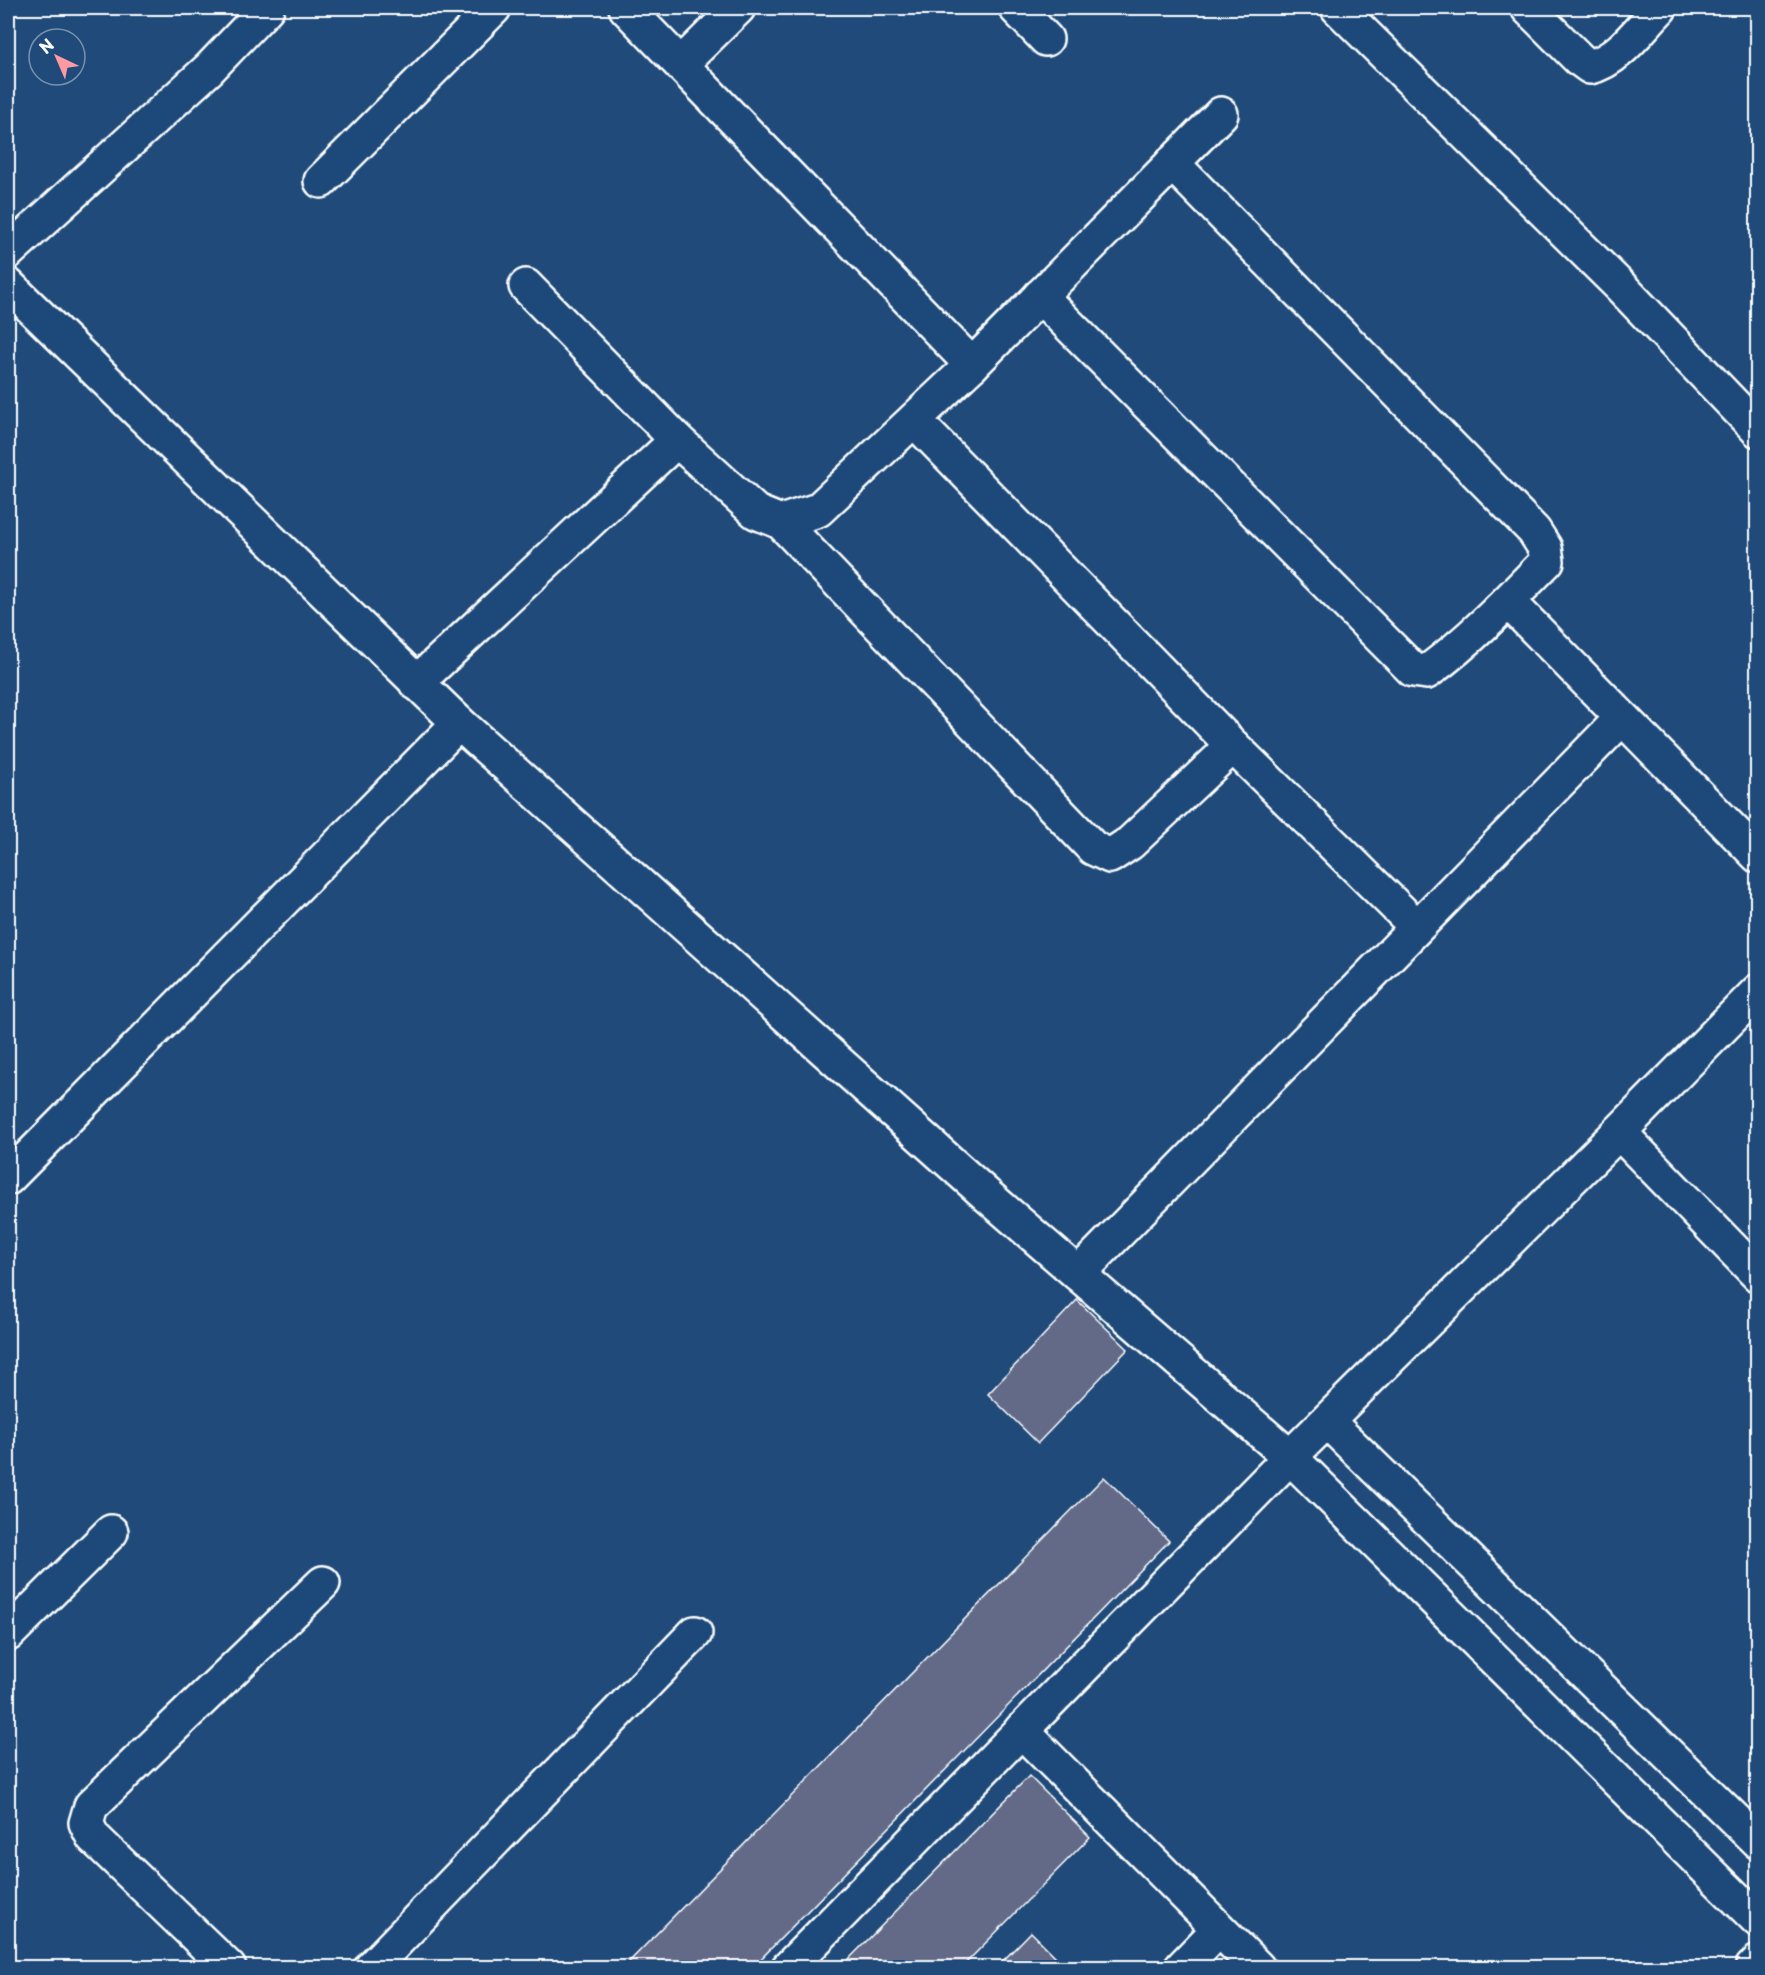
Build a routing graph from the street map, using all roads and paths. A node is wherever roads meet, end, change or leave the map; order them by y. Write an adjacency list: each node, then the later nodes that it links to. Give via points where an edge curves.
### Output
1 (267, 8): 14 (street, via 209,69)
2 (494, 8): 13 (street)
3 (626, 8): 10 (street)
4 (738, 8): 10 (street)
5 (1016, 8): 9 (street)
6 (1338, 8): 20 (street, via 1622,288)
7 (1528, 8): 8 (street, via 1590,67 1602,64 1617,52)
8 (1660, 8)
9 (1046, 39)
10 (681, 64): 18 (street)
11 (1221, 114): 12 (street)
12 (1172, 163): 17 (street); 23 (street, via 1534,531 1545,548 1547,561)
13 (321, 181)
14 (8, 252)
15 (8, 285): 24 (street)
16 (526, 286): 21 (street)
17 (1040, 296): 18 (street); 23 (street, via 1413,670 1427,672 1434,667)
18 (972, 365): 19 (street)
19 (914, 420): 22 (street, via 818,510); 27 (street)
20 (1758, 430)
21 (677, 440): 22 (street, via 756,513); 24 (street)
22 (781, 522): 27 (street, via 1093,848 1110,856 1130,843)
23 (1508, 601): 25 (street)
24 (416, 683): 26 (street)
25 (1622, 717): 28 (street); 29 (street)
26 (459, 723): 32 (street); 33 (street)
27 (1233, 746): 29 (street)
28 (1758, 856)
29 (1416, 927): 33 (street)
30 (1758, 991): 31 (street)
31 (1618, 1132): 34 (street); 35 (street)
32 (8, 1178)
33 (1078, 1274): 36 (street)
34 (1758, 1275)
35 (1327, 1421): 36 (street); 42 (street)
36 (1290, 1457): 41 (street); 43 (street)
37 (111, 1532): 40 (street)
38 (323, 1583): 46 (street, via 92,1806 86,1823 93,1837)
39 (695, 1633): 47 (street)
40 (8, 1634)
41 (1021, 1730): 44 (street); 48 (street)
42 (1758, 1842)
43 (1758, 1920)
44 (1219, 1929): 49 (street); 50 (street)
45 (1758, 1962): 51 (street)
46 (229, 1968)
47 (370, 1968)
48 (788, 1968)
49 (1180, 1968)
50 (1258, 1968)
51 (1752, 1968)

